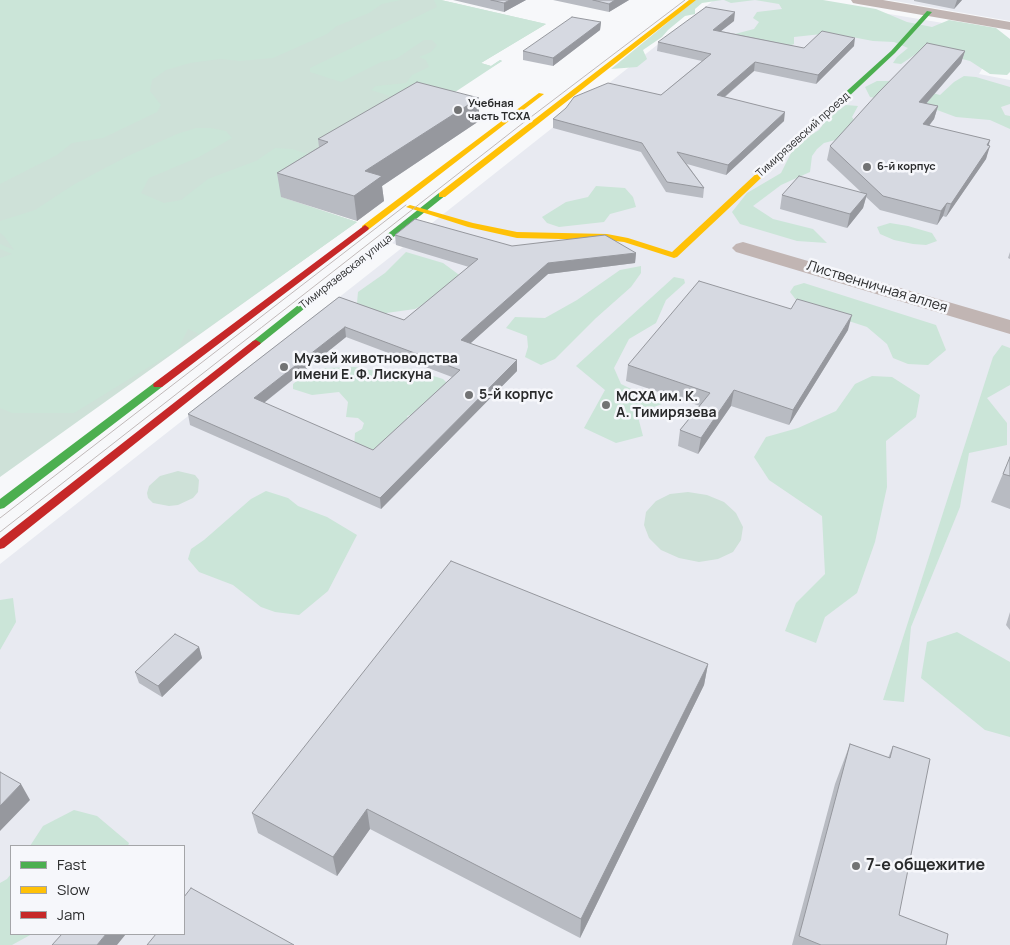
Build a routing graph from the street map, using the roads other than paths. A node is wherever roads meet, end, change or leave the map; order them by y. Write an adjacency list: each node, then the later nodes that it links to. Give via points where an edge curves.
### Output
1 (693, 0): 7 (main road, Тимирязевская улица)
2 (858, 0): 3 (street)
3 (929, 12): 4 (street); 7 (main road, Тимирязевский проезд, via 893,52 674,255 607,237 517,235)
4 (1010, 26)
5 (554, 85): 6 (main road, Тимирязевская улица)
6 (396, 203): 7 (main road); 10 (main road, Тимирязевская улица)
7 (423, 211): 11 (main road, Тимирязевская улица)
8 (743, 248): 9 (street, Лиственничная аллея)
9 (1010, 328)
10 (0, 505)
11 (0, 545)

